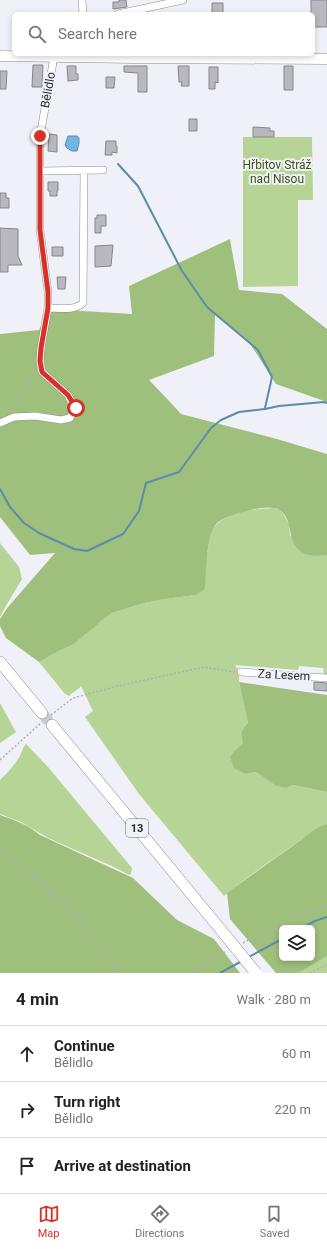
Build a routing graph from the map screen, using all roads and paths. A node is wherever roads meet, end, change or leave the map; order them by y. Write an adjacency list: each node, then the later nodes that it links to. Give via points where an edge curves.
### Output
1 (82, 0): 3 (street)
2 (183, 0): 4 (street)
3 (83, 12)
4 (127, 12)
5 (0, 56): 6 (street)
6 (55, 56): 7 (street); 10 (street, Bělidlo, via 40,136)
7 (327, 59)
8 (103, 170): 9 (street)
9 (84, 171): 10 (street); 11 (street, via 83,303 71,308)
10 (41, 172): 11 (street, Bělidlo, via 40,230)
11 (48, 308): 12 (street, Bělidlo)
12 (40, 361): 13 (path, via 16,402); 13 (street, via 42,372 68,395 76,408 70,418 61,420 35,416 14,417)
13 (0, 423)
14 (0, 662): 18 (main road)
15 (241, 672): 16 (street, Za Lesem); 17 (path, via 204,667)
16 (327, 678)
17 (73, 698)
18 (42, 713)
19 (52, 725): 29 (main road, 13, bridge)
20 (21, 741): 21 (path)
21 (0, 760)
22 (0, 845): 27 (path, via 12,859 79,918)
23 (327, 906): 24 (path, via 298,914 267,933)
24 (240, 944)
25 (227, 951): 28 (path, via 214,957)
26 (327, 965): 30 (path)
27 (119, 973)
28 (194, 973)
29 (256, 973)
30 (310, 973)

